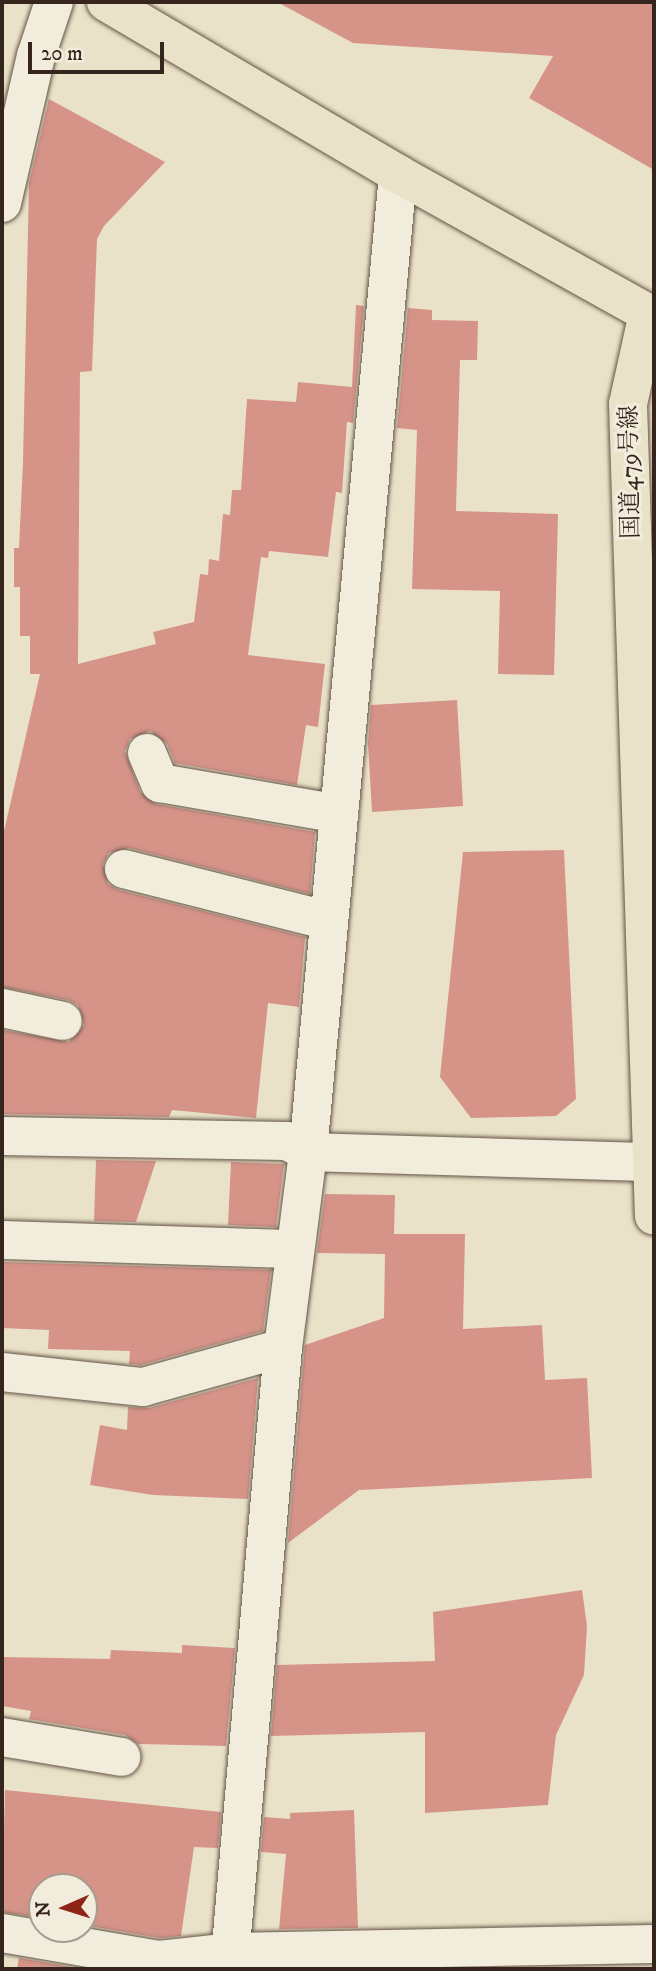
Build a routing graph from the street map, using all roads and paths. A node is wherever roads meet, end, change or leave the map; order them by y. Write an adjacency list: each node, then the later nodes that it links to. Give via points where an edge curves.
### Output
1 (54, 2): 4 (street, via 36,56)
2 (129, 8): 3 (highway, 国道479号線)
3 (398, 174): 5 (highway, 国道479号線); 7 (street)
4 (2, 203)
5 (652, 308): 14 (highway, 国道479号線, via 628,404)
6 (148, 753): 7 (street, via 160,783)
7 (339, 814): 9 (street)
8 (124, 869): 9 (street)
9 (329, 921): 13 (street)
10 (2, 1008): 11 (street)
11 (63, 1021)
12 (2, 1136): 13 (street, via 287,1142)
13 (308, 1152): 14 (street); 17 (street)
14 (653, 1162): 15 (highway, 国道479号線)
15 (654, 1216)
16 (2, 1240): 17 (street)
17 (293, 1249): 18 (street)
18 (283, 1348): 19 (street, via 143,1387); 24 (street)
19 (2, 1372)
20 (2, 1737): 21 (street)
21 (121, 1757)
22 (2, 1933): 24 (street, via 159,1960)
23 (654, 1944): 24 (street)
24 (230, 1961)

